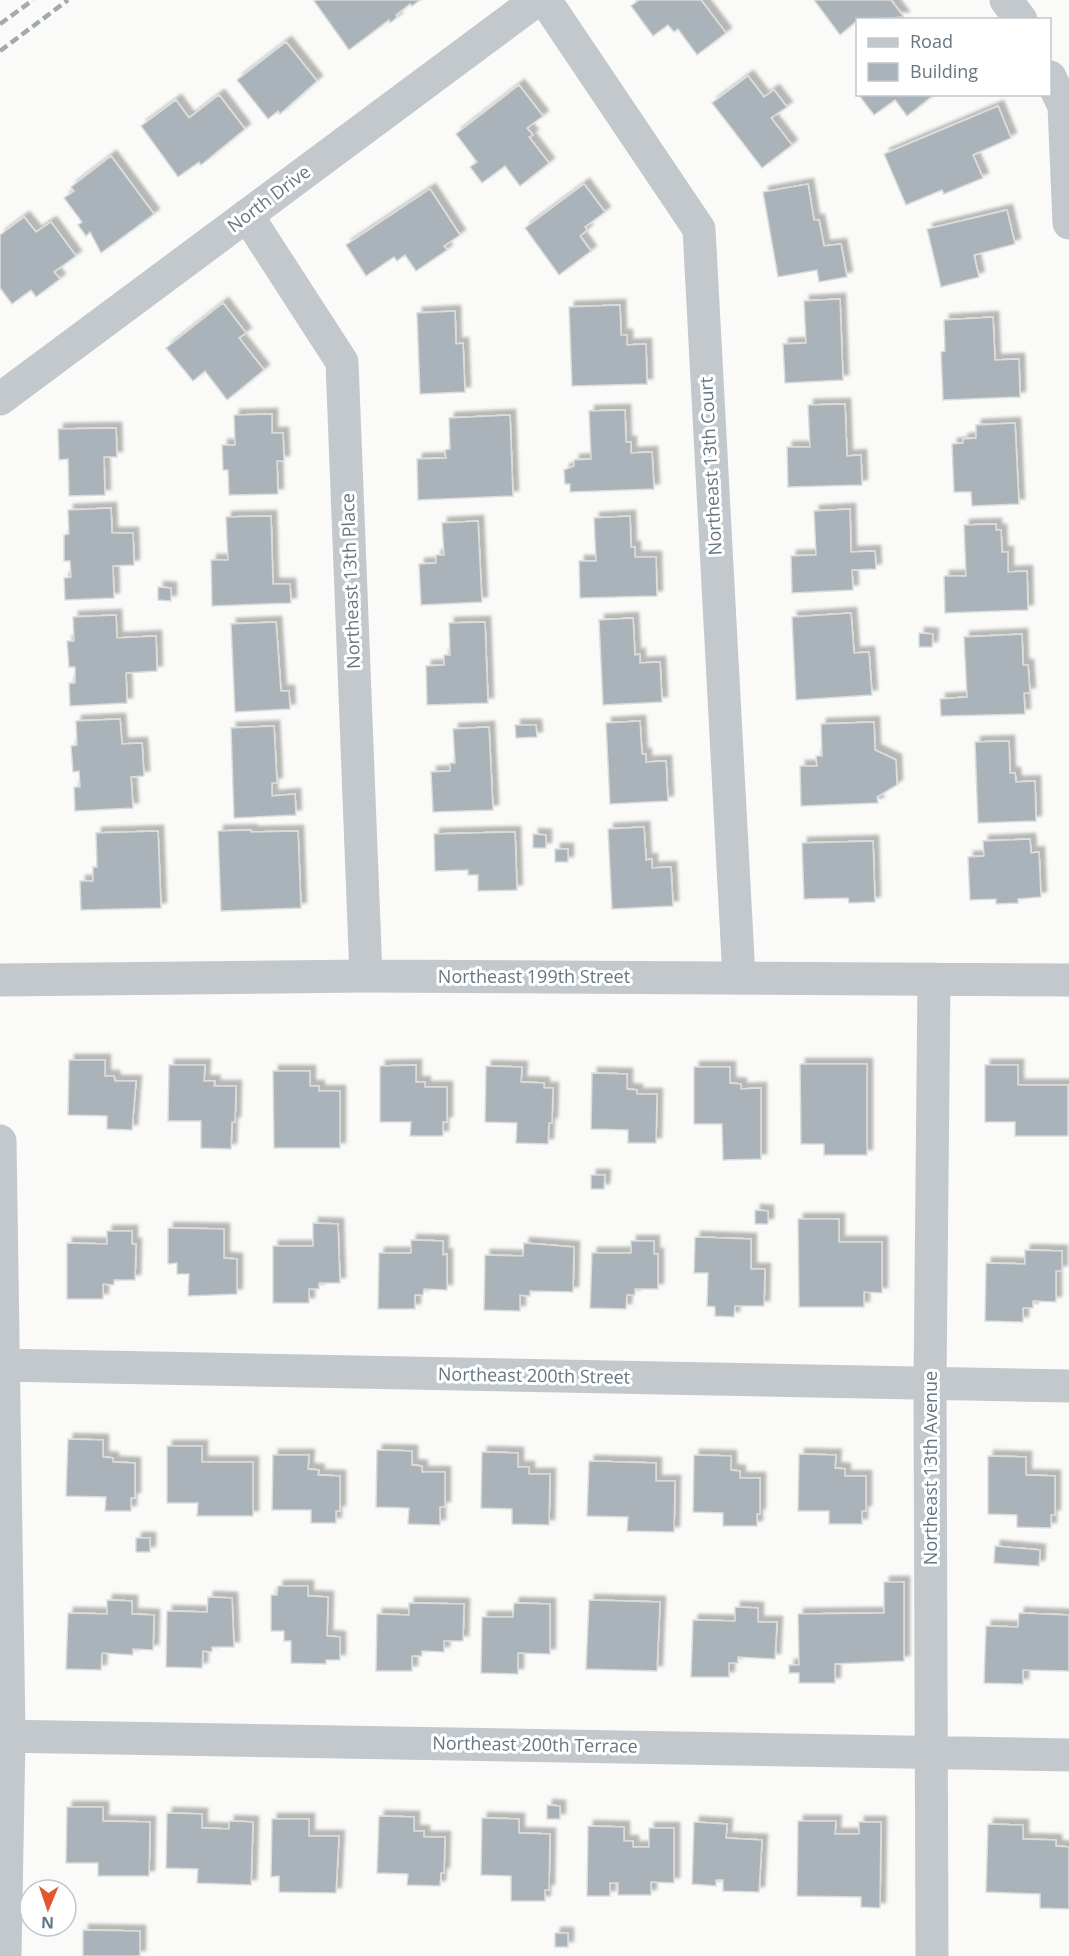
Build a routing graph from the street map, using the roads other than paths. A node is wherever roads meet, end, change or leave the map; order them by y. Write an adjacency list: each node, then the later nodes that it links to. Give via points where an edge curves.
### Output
1 (537, 0): 6 (street, North Drive)
2 (545, 0): 10 (street, Northeast 13th Court, via 699,229)
3 (1006, 0): 4 (street)
4 (1020, 18)
5 (1051, 79): 7 (street, via 1064,106)
6 (247, 215): 8 (street, North Drive); 9 (street, Northeast 13th Place, via 342,362)
7 (1069, 223)
8 (0, 399)
9 (366, 976): 10 (street, Northeast 199th Street); 12 (street, Northeast 199th Street)
10 (739, 978): 11 (street, Northeast 199th Street)
11 (934, 979): 13 (street, Northeast 199th Street); 16 (street, Northeast 13th Avenue)
12 (0, 980)
13 (1069, 980)
14 (0, 1142): 15 (street)
15 (1, 1365): 16 (street, Northeast 200th Street); 18 (street)
16 (930, 1384): 17 (street, Northeast 200th Street); 19 (street, Northeast 13th Avenue)
17 (1069, 1386)
18 (5, 1736): 19 (street, Northeast 200th Terrace); 21 (street)
19 (933, 1752): 20 (street, Northeast 200th Terrace); 22 (street, Northeast 13th Avenue)
20 (1069, 1755)
21 (6, 1956)
22 (932, 1956)

